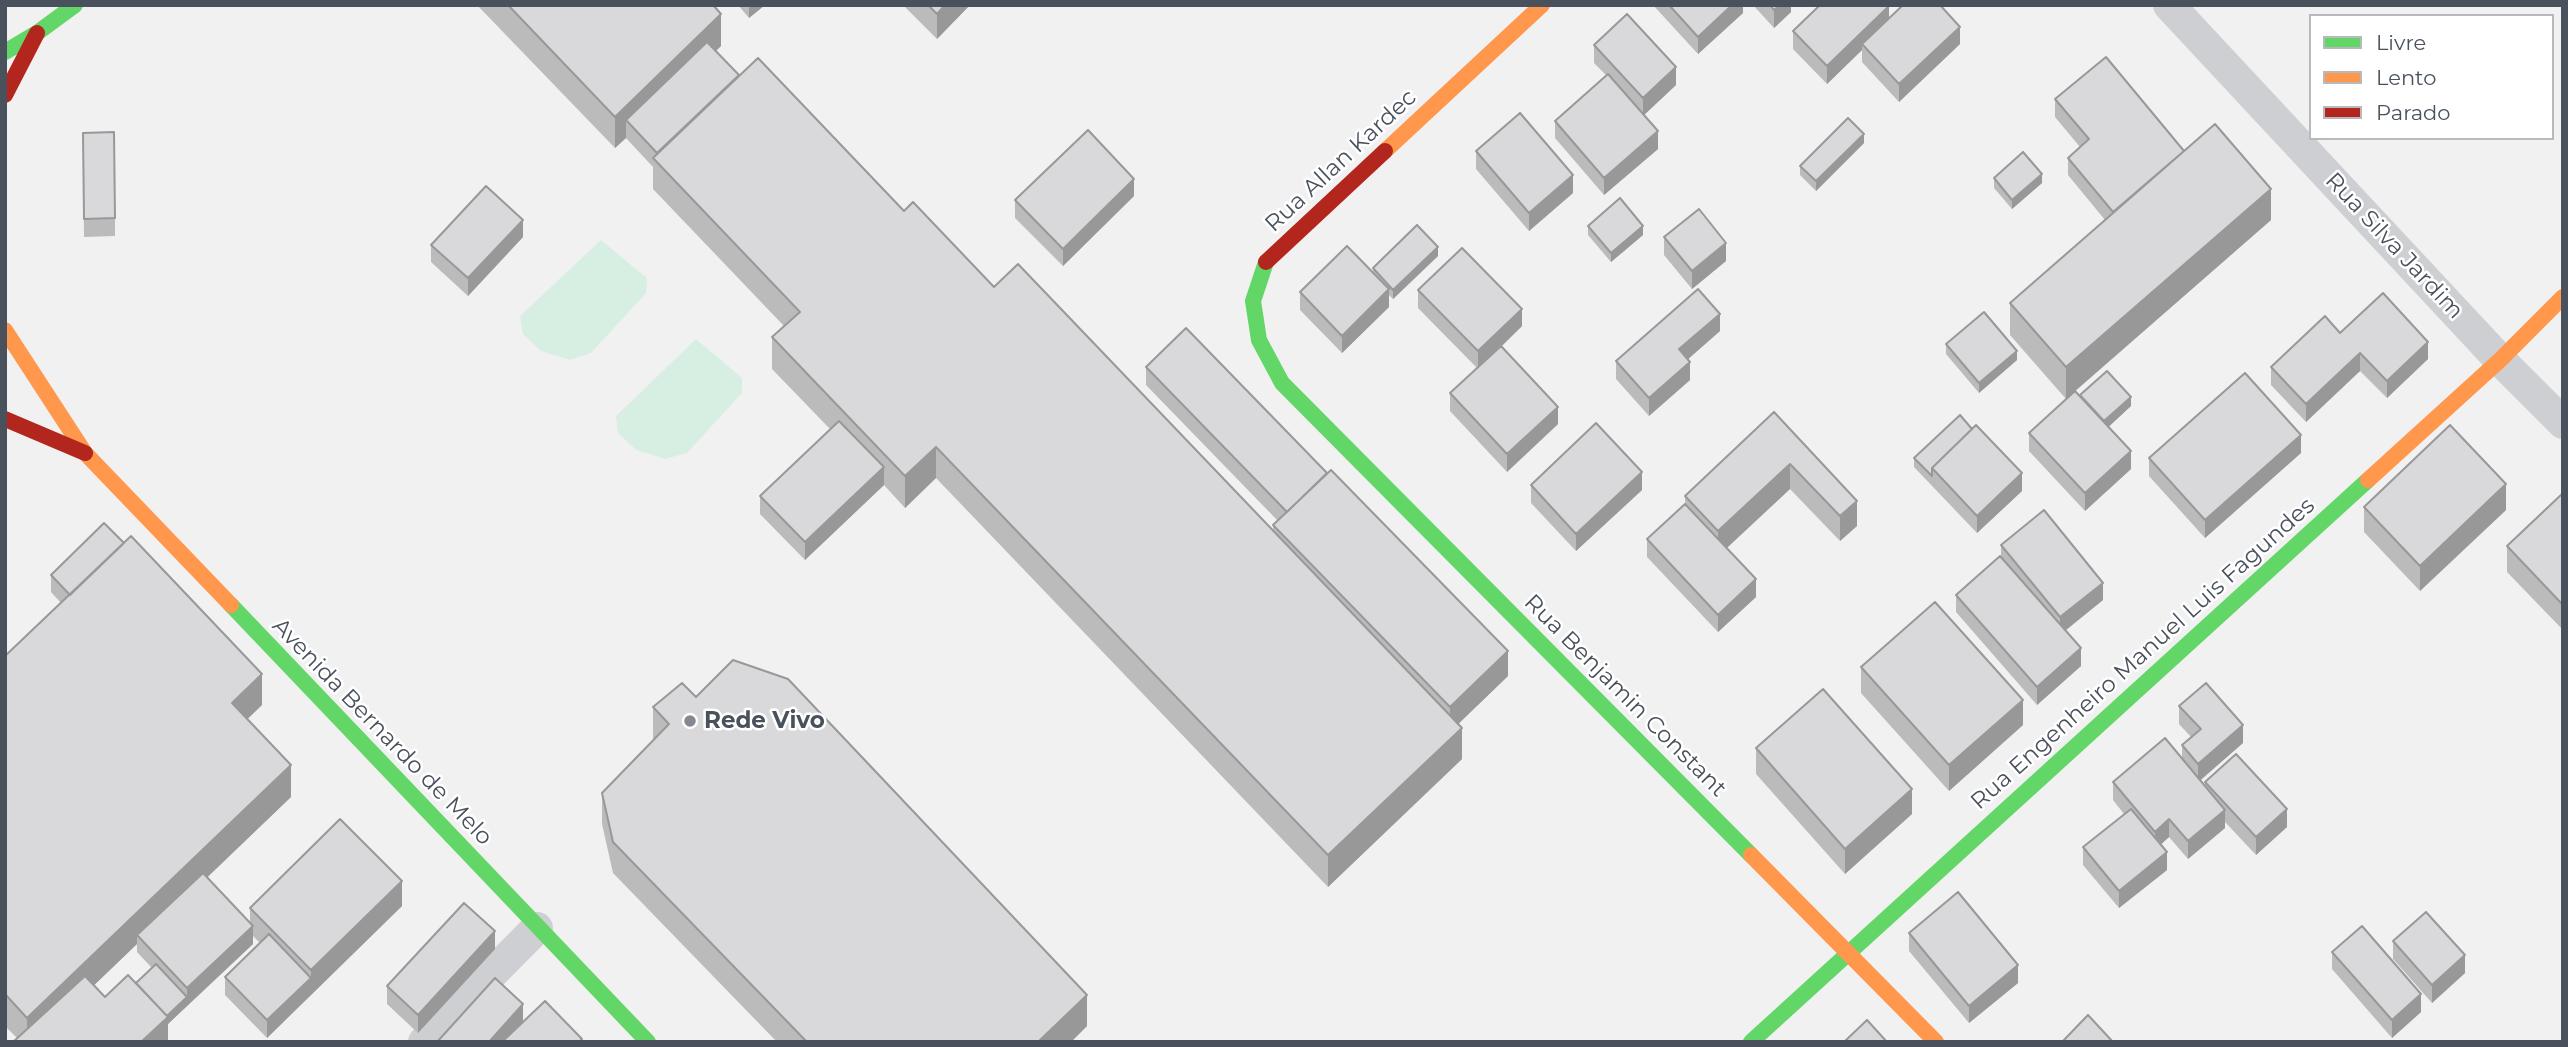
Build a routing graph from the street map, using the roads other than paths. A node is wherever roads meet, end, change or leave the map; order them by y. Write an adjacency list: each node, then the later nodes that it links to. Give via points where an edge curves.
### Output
1 (75, 5): 4 (main road)
2 (1542, 5): 10 (main road, Rua Allan Kardec, via 1265,264 1253,301 1259,340)
3 (2169, 5): 9 (street, Rua Silva Jardim)
4 (37, 33): 5 (main road); 6 (main road)
5 (5, 52)
6 (5, 95)
7 (2563, 296): 9 (main road, Rua Engenheiro Manuel Luis Fagundes)
8 (5, 330): 13 (main road)
9 (2500, 360): 12 (street, Rua Silva Jardim); 15 (main road, Rua Engenheiro Manuel Luis Fagundes)
10 (1282, 383): 15 (main road, Rua Benjamin Constant)
11 (5, 419): 13 (main road)
12 (2563, 423)
13 (85, 453): 14 (main road, Avenida Bernardo de Melo)
14 (537, 928): 16 (street); 17 (main road, Avenida Bernardo de Melo)
15 (1849, 954): 18 (main road, Rua Engenheiro Manuel Luis Fagundes); 19 (main road, Rua Benjamin Constant)
16 (424, 1042)
17 (648, 1042)
18 (1751, 1042)
19 (1936, 1042)

